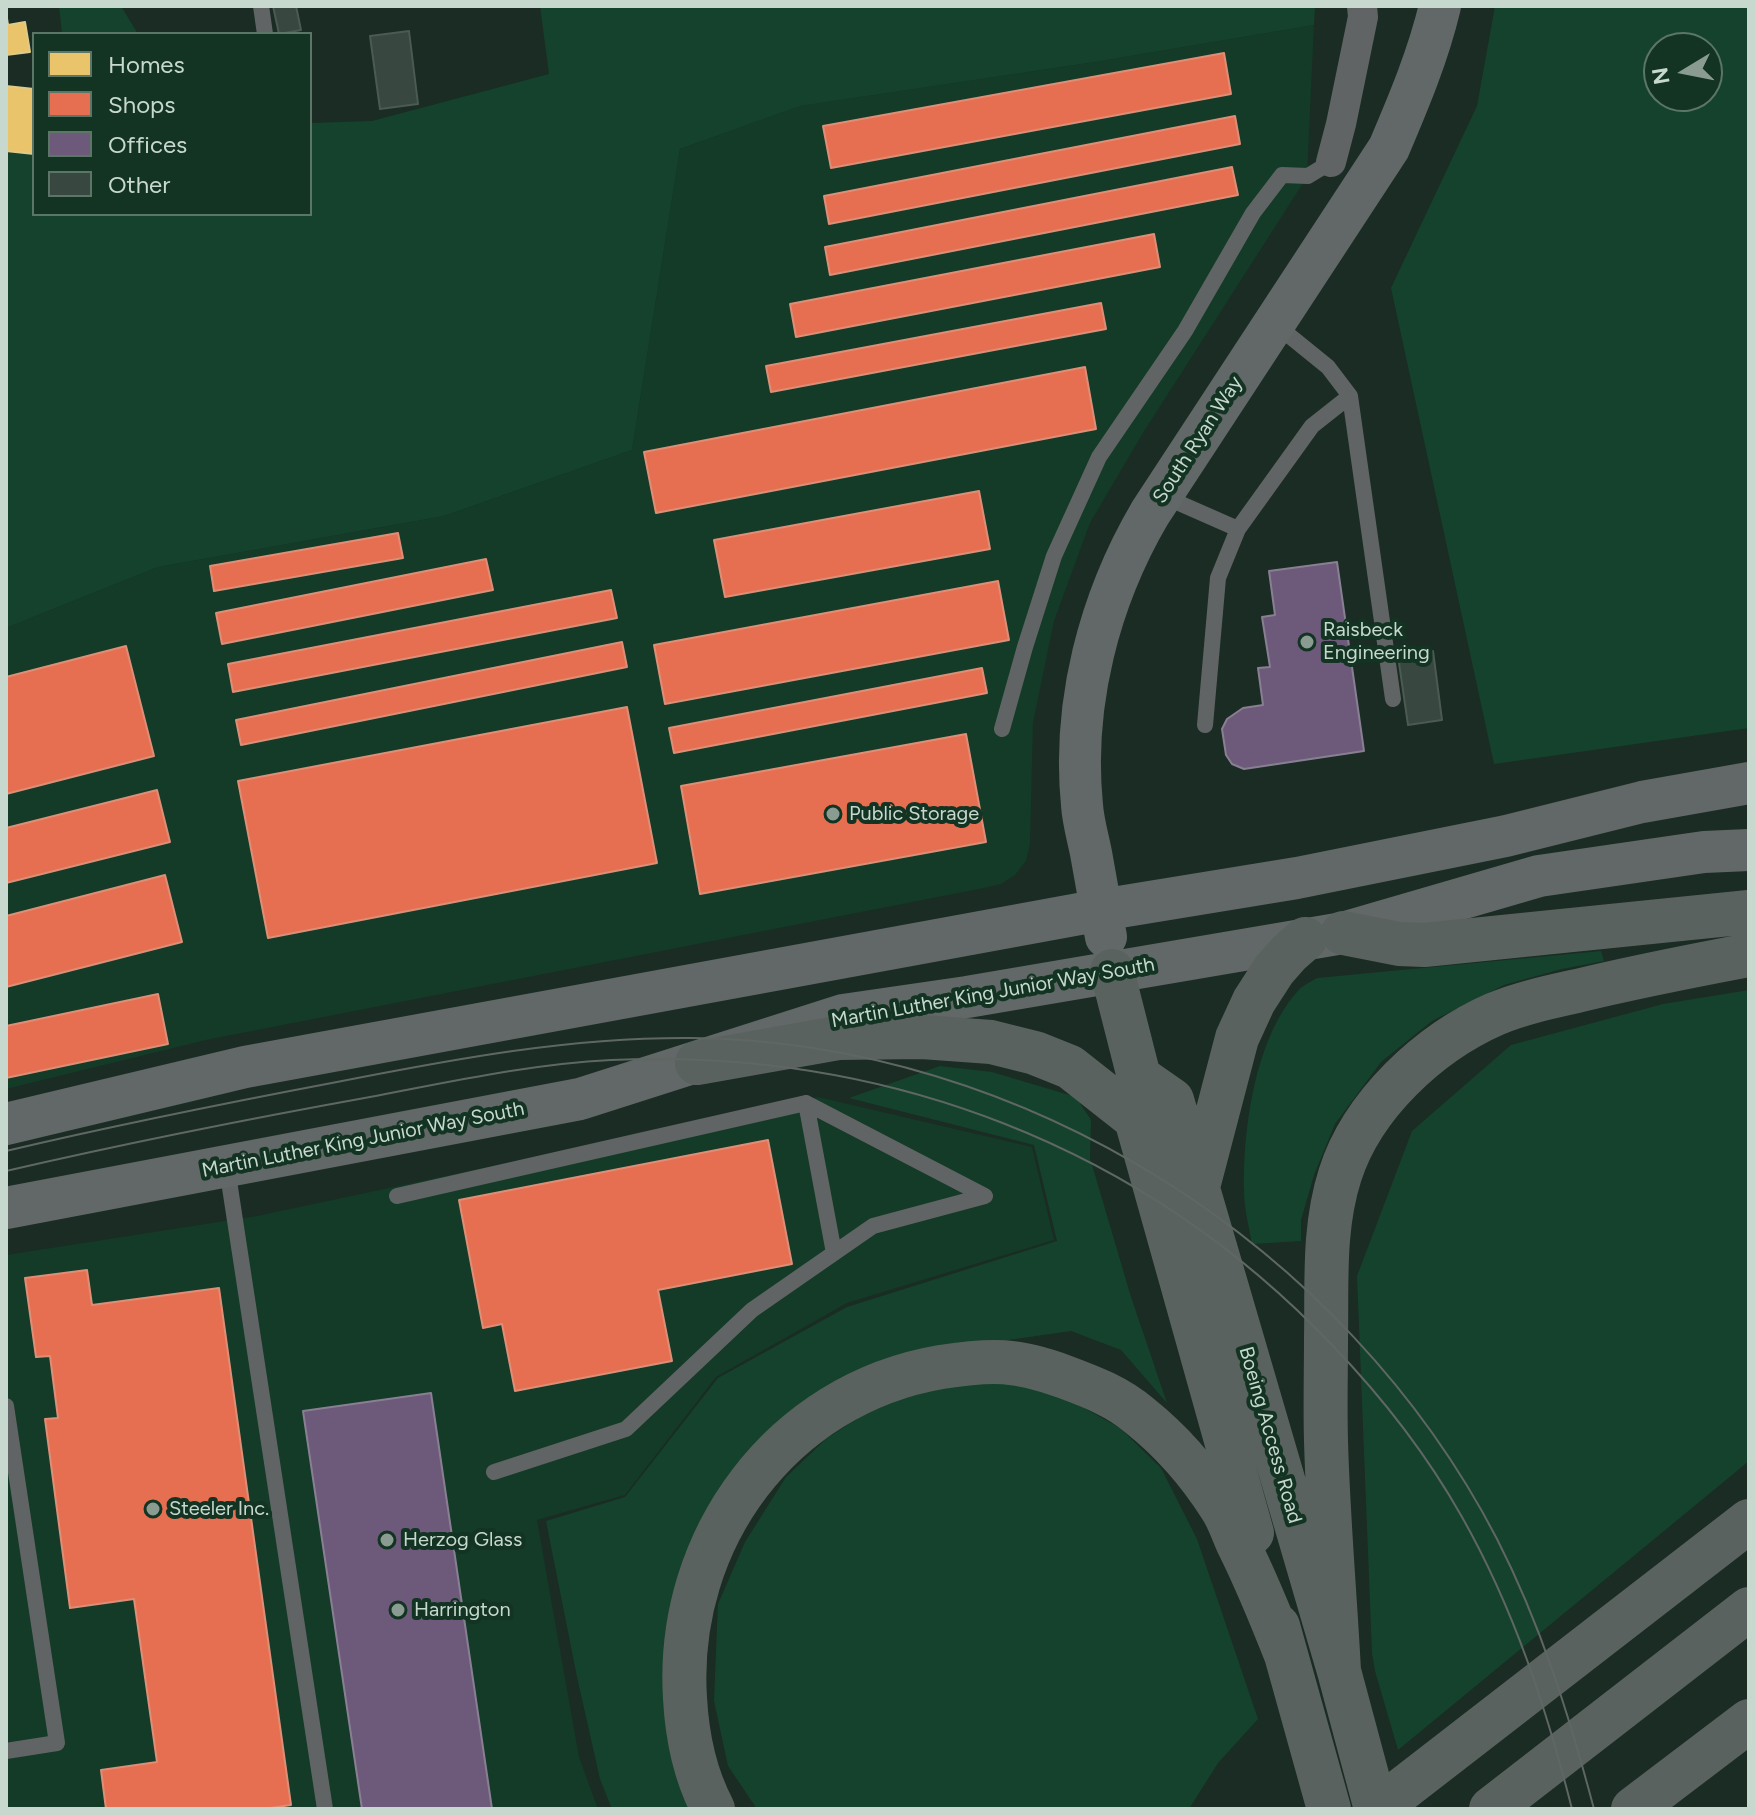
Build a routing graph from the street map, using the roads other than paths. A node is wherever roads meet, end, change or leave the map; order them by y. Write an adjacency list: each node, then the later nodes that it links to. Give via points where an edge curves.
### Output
1 (261, 6): 4 (lane)
2 (1362, 6): 5 (street)
3 (1440, 6): 6 (main road, South Ryan Way, via 1389,148)
4 (265, 32)
5 (1331, 162): 12 (lane, via 1308,176 1282,175 1099,457 1054,556)
6 (1274, 324): 7 (lane, via 1328,367); 8 (main road, South Ryan Way)
7 (1350, 396): 9 (lane, via 1312,426); 10 (lane)
8 (1162, 495): 9 (lane); 15 (main road, South Ryan Way, via 1109,596 1086,696 1080,747 1082,807)
9 (1238, 529): 11 (lane, via 1218,578)
10 (1393, 699)
11 (1205, 725)
12 (1002, 729)
13 (1749, 783): 15 (main road, via 1297,878)
14 (1749, 850): 17 (main road, Martin Luther King Junior Way South, via 1539,876)
15 (1101, 910): 19 (main road); 23 (main road, via 245,1067)
16 (1749, 912): 17 (highway, via 1424,945)
17 (1324, 936): 19 (main road, Martin Luther King Junior Way South); 25 (highway, via 1289,953 1254,1001 1237,1038)
18 (1749, 955): 34 (highway, via 1638,976 1497,1013 1433,1049 1402,1078 1352,1146 1331,1208 1327,1246 1326,1440)
19 (1112, 971): 20 (main road, Martin Luther King Junior Way South, via 843,1015); 21 (highway)
20 (697, 1063): 21 (highway, Boeing Access Road, via 838,1038 991,1042 1035,1053); 24 (main road, Martin Luther King Junior Way South, via 580,1099)
21 (1137, 1098): 25 (highway, Boeing Access Road, via 1172,1100); 33 (highway)
22 (806, 1103): 26 (lane); 28 (lane); 28 (lane, via 985,1196 873,1226)
23 (6, 1124)
24 (227, 1166): 27 (main road, Martin Luther King Junior Way South); 38 (lane)
25 (1198, 1187): 34 (highway, Boeing Access Road)
26 (397, 1196)
27 (6, 1208)
28 (834, 1253): 30 (lane, via 752,1310 626,1429)
29 (6, 1406): 37 (lane, via 57,1743)
30 (494, 1472)
31 (1747, 1523): 36 (highway)
32 (1749, 1609): 43 (highway)
33 (1286, 1655): 39 (highway, via 1221,1507 1167,1441 1112,1396 1036,1366 1005,1361 888,1380 806,1427 767,1462 746,1485 708,1553 686,1632 684,1677 687,1728); 40 (highway)
34 (1344, 1686): 42 (highway, Boeing Access Road)
35 (1749, 1721): 44 (highway)
36 (1452, 1750): 41 (highway); 42 (highway)
37 (6, 1751)
38 (325, 1809)
39 (713, 1809)
40 (1329, 1809)
41 (1363, 1809)
42 (1377, 1809)
43 (1491, 1809)
44 (1633, 1809)

